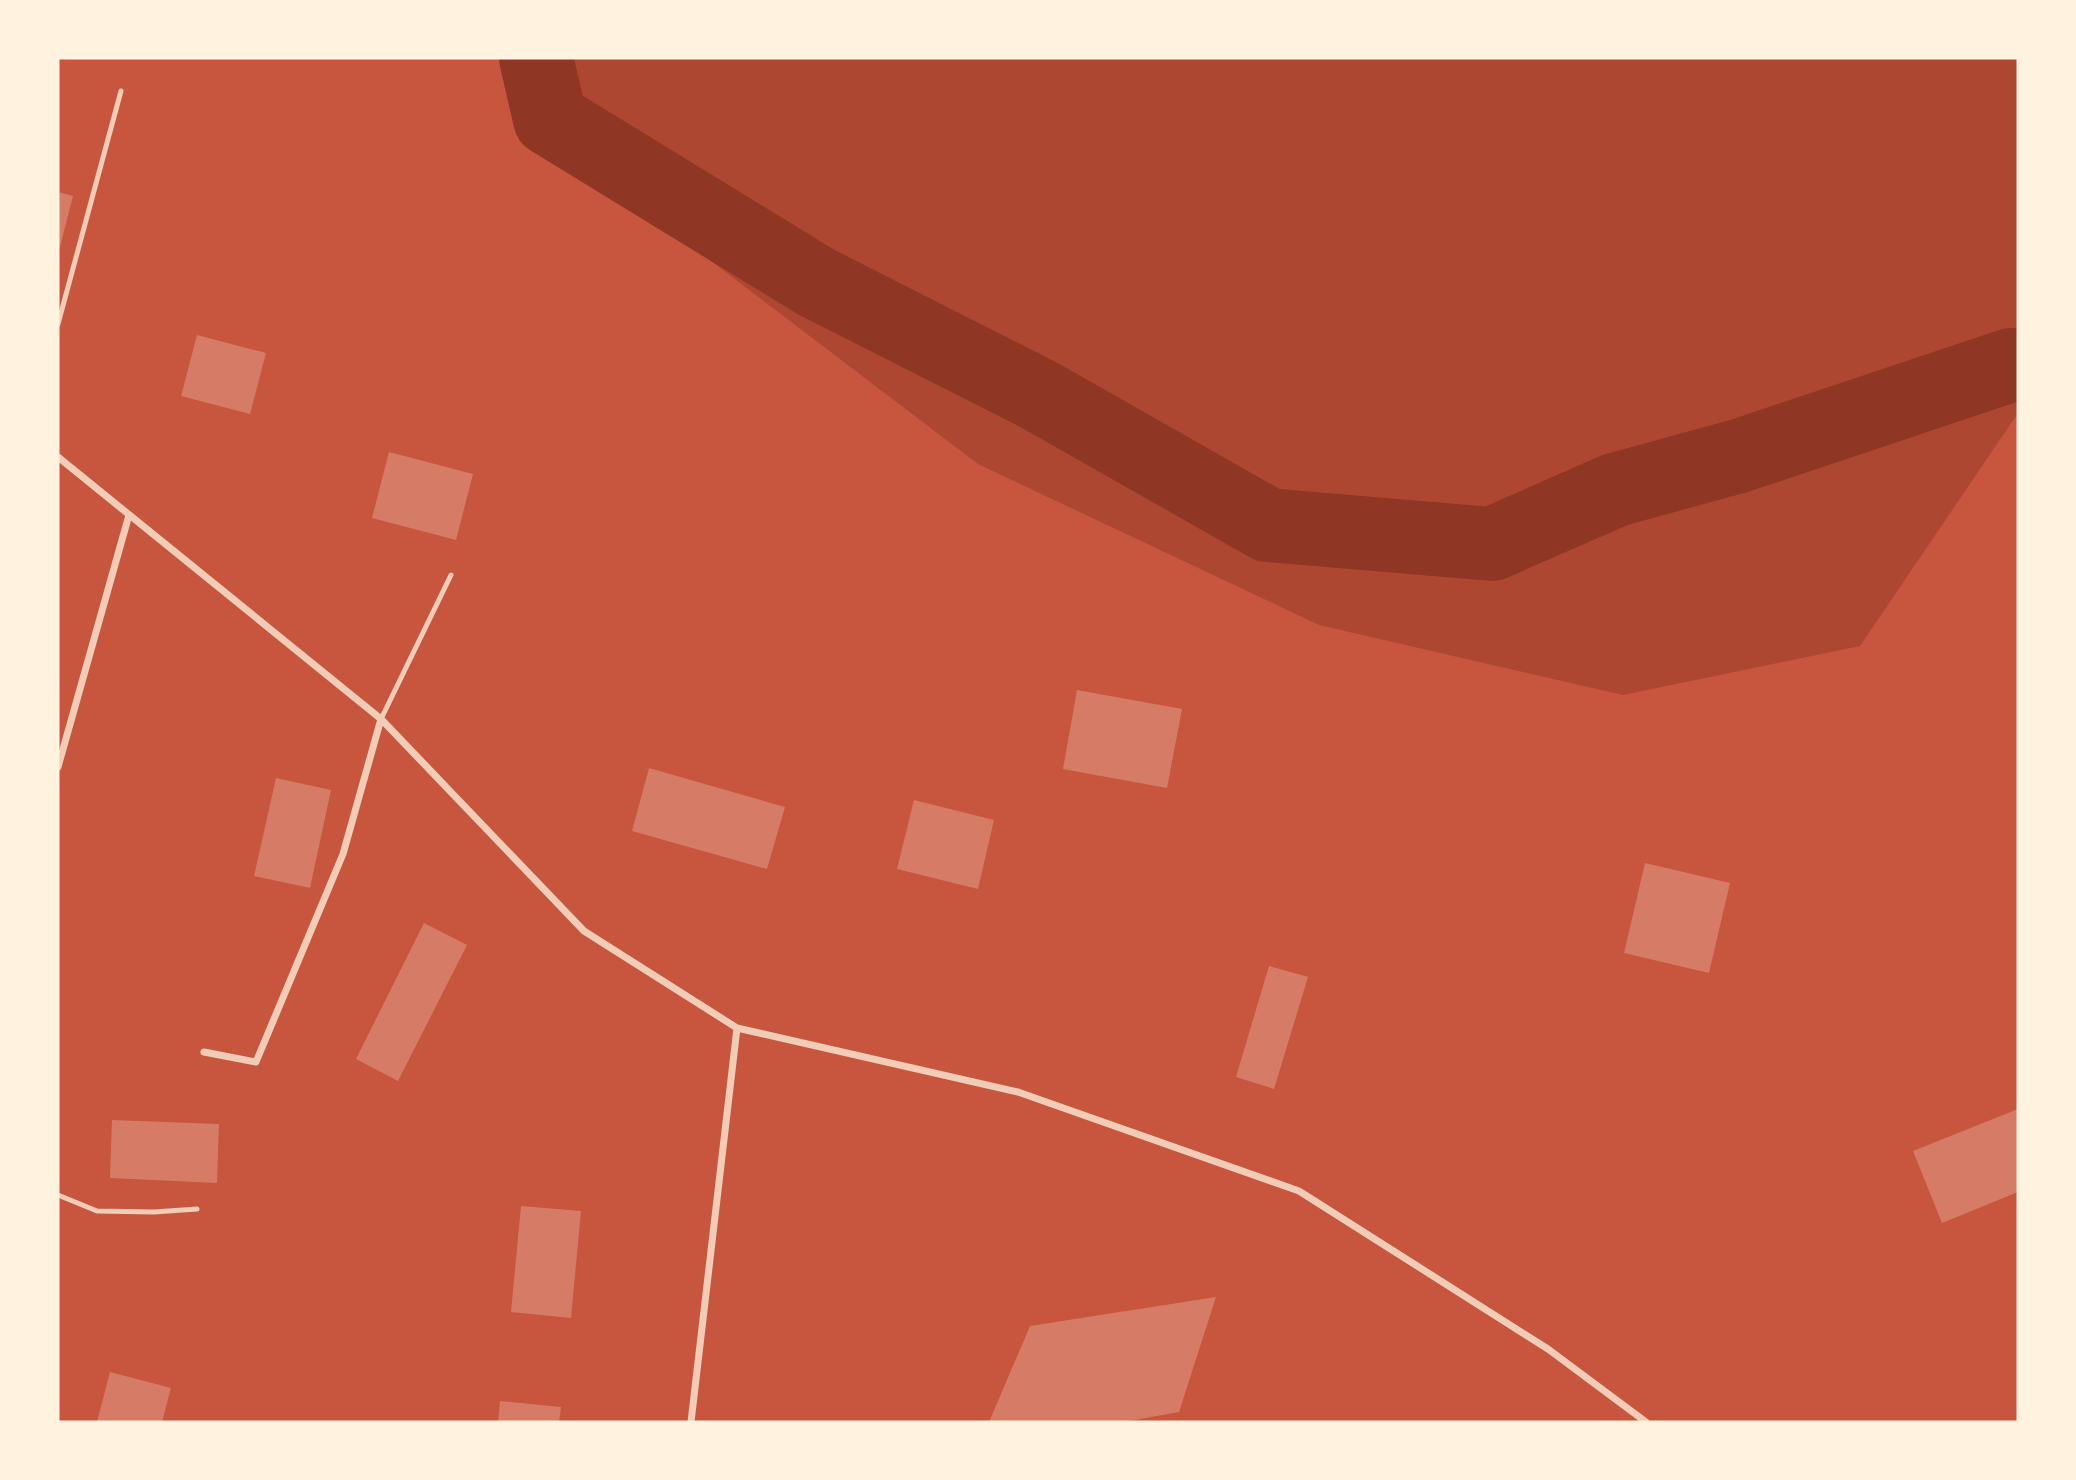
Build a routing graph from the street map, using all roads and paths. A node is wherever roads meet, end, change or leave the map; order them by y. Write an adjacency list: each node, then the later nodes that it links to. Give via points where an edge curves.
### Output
1 (121, 91): 2 (lane)
2 (58, 324)
3 (58, 457): 4 (street)
4 (129, 515): 6 (street); 7 (street)
5 (451, 575): 6 (lane)
6 (381, 719): 8 (street, via 584,931); 9 (street, via 343,854 256,1062)
7 (58, 767)
8 (737, 1028): 12 (street); 13 (street, via 1018,1092 1299,1191 1548,1349)
9 (204, 1052)
10 (58, 1195): 11 (lane, via 97,1211)
11 (197, 1209)
12 (691, 1422)
13 (1646, 1422)

